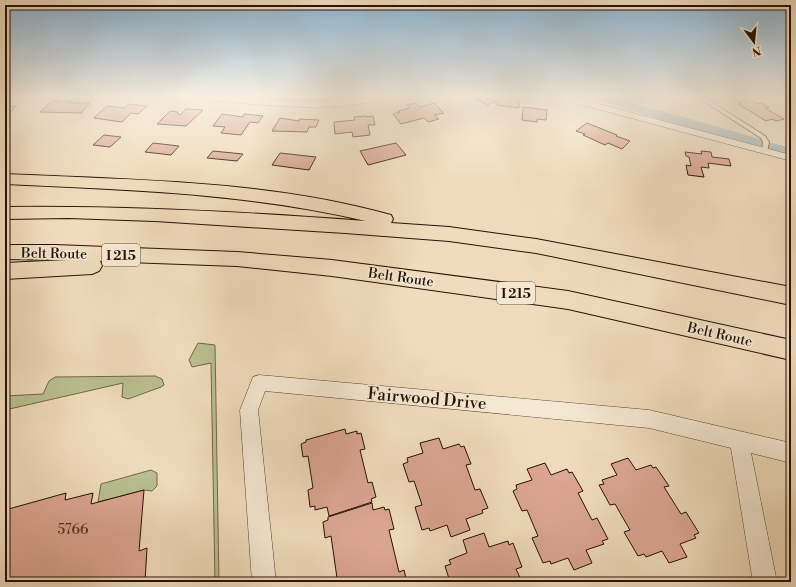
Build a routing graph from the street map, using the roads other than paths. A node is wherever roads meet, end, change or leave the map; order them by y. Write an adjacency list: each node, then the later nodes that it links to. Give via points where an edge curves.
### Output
1 (662, 123): 3 (street)
2 (742, 123): 3 (lane, via 763,137 766,142)
3 (765, 151): 4 (street)
4 (791, 158)
5 (5, 179): 7 (highway, via 187,188 259,196 343,209)
6 (5, 213): 7 (highway, via 155,215)
7 (449, 234): 11 (highway, via 536,246)
8 (5, 252): 9 (highway, Belt Route / I 215)
9 (237, 259): 10 (highway); 12 (highway, Belt Route / I 215, via 332,268 568,300)
10 (5, 271)
11 (791, 296)
12 (791, 350)
13 (739, 440): 14 (street, Fairwood Drive); 15 (street, Fairwood Drive, via 649,419 259,383 249,410); 16 (street)
14 (791, 453)
15 (264, 582)
16 (765, 582)

